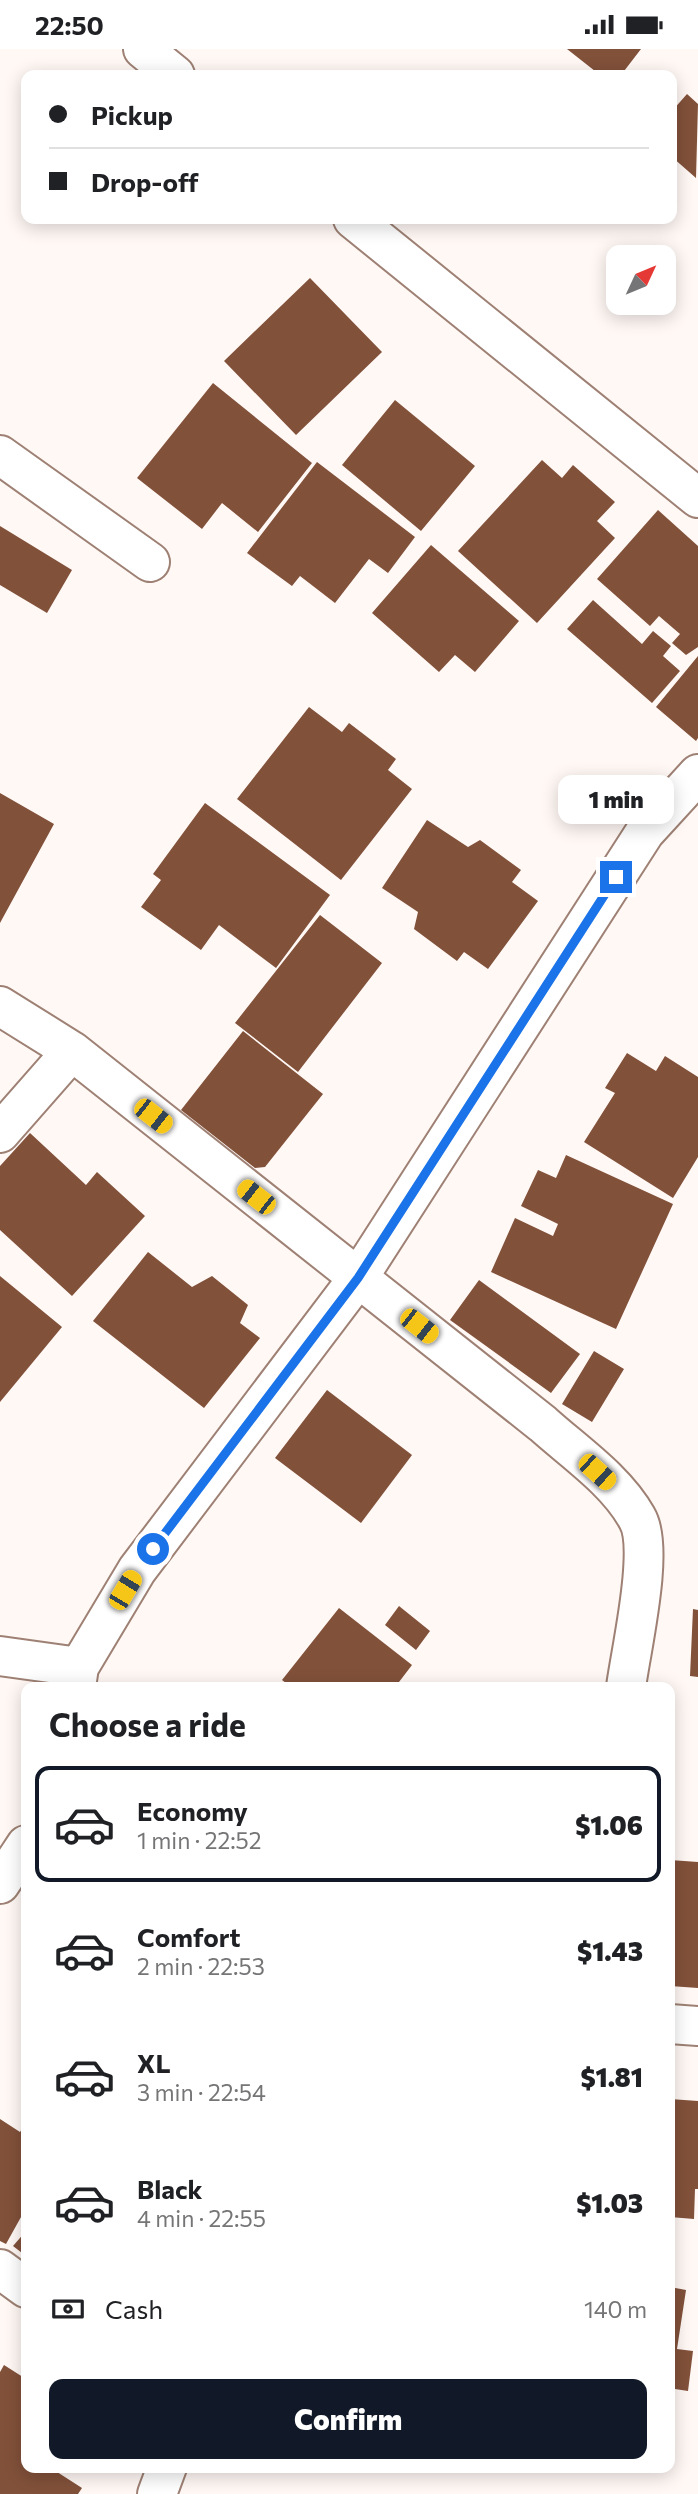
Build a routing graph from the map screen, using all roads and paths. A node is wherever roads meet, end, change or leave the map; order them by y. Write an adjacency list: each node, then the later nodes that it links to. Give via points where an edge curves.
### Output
1 (143, 49): 2 (street)
2 (169, 70)
3 (359, 224): 5 (street)
4 (0, 455): 6 (street)
5 (698, 498)
6 (150, 562)
7 (698, 773): 11 (street, via 645,832)
8 (0, 1006): 9 (street)
9 (72, 1051): 10 (street); 11 (street)
10 (0, 1133)
11 (358, 1278): 13 (street, via 137,1570); 14 (street, via 542,1423 615,1488 639,1519 646,1549)
12 (0, 1656): 13 (street)
13 (77, 1677)
14 (626, 1682)
15 (21, 1852): 16 (street)
16 (0, 1884)
17 (675, 2024): 18 (street)
18 (698, 2026)
19 (0, 2269): 20 (street)
20 (21, 2284)
21 (165, 2473): 22 (street)
22 (157, 2494)

